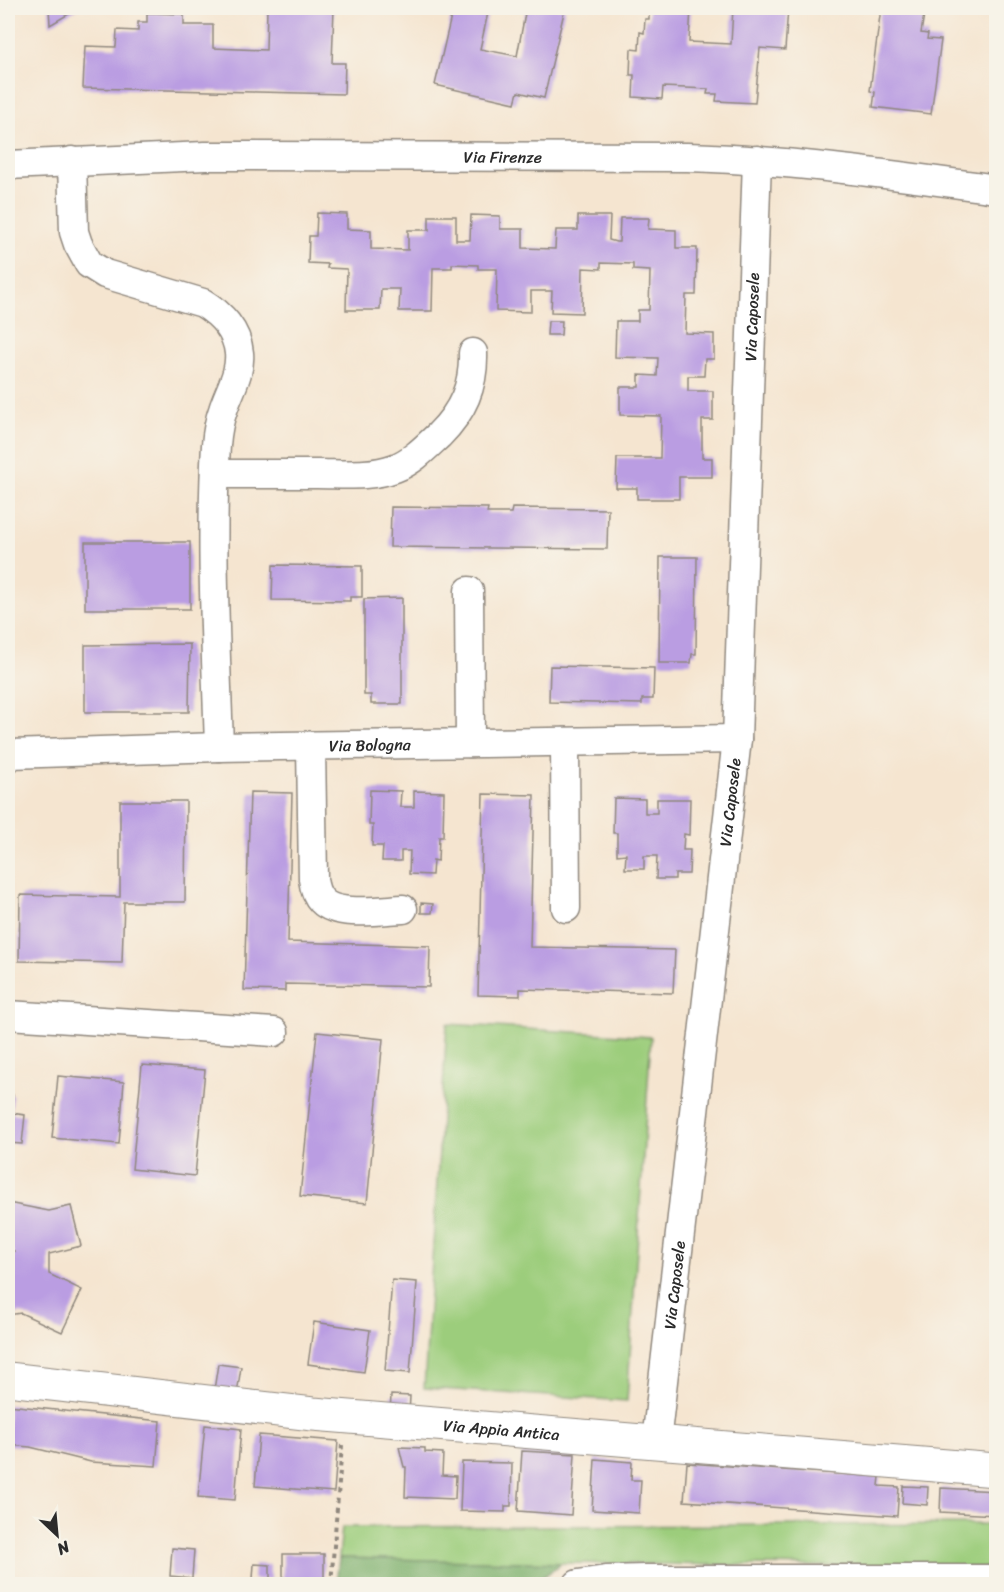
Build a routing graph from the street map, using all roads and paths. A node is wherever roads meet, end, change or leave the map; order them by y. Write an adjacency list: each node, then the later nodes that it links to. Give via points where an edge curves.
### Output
1 (757, 159): 2 (street, Via Firenze, via 205,156); 4 (street, Via Firenze); 8 (street, Via Caposele)
2 (72, 161): 3 (street, Via Firenze); 6 (street, via 74,232 89,264 105,274 203,303 221,316 233,333 239,364 220,418)
3 (8, 165)
4 (996, 189)
5 (473, 352): 6 (street, via 472,378 461,410 423,450 396,468 359,474)
6 (215, 474): 12 (street, via 213,568)
7 (469, 591): 10 (street)
8 (737, 739): 9 (street, Via Bologna); 20 (street, Via Caposele)
9 (565, 742): 10 (street, Via Bologna); 14 (street)
10 (470, 743): 11 (street, Via Bologna)
11 (311, 746): 12 (street, Via Bologna); 15 (street, via 313,879 318,896 340,910)
12 (219, 747): 13 (street, Via Bologna)
13 (9, 755)
14 (566, 908)
15 (403, 909)
16 (8, 1015): 17 (street)
17 (274, 1032)
18 (8, 1379): 19 (street, Via Appia Antica)
19 (343, 1416): 20 (street, Via Appia Antica); 23 (path)
20 (656, 1442): 21 (street, Via Appia Antica)
21 (996, 1470)
22 (996, 1579): 24 (street, via 645,1579)
23 (332, 1584)
24 (578, 1584)

